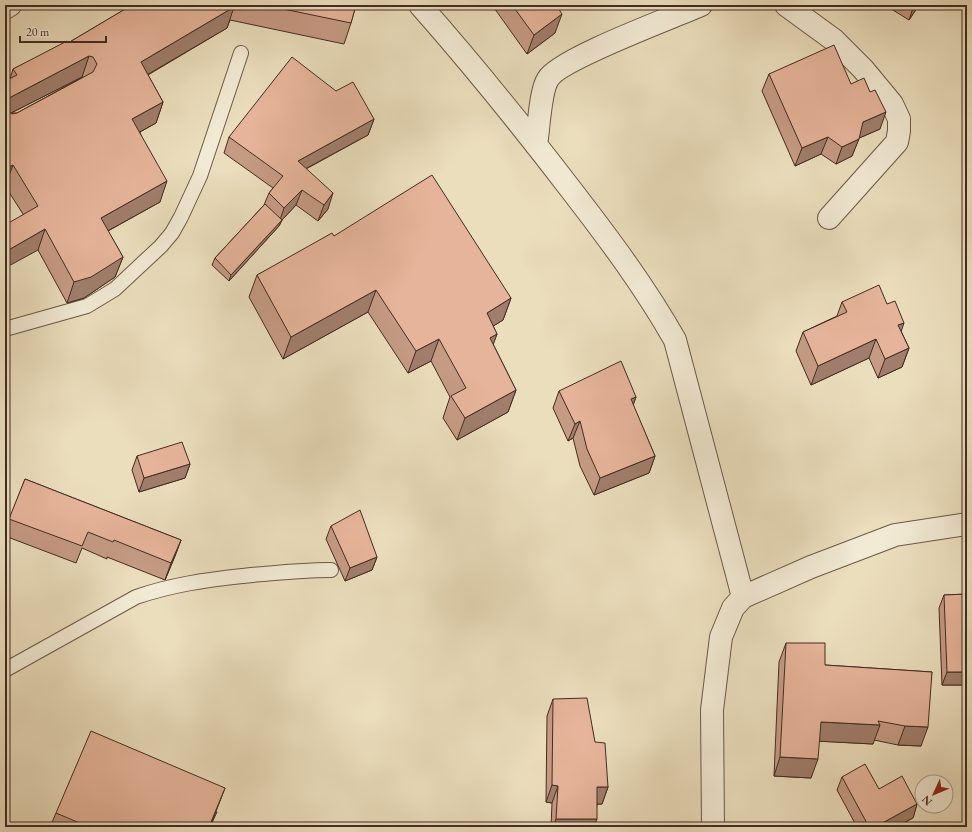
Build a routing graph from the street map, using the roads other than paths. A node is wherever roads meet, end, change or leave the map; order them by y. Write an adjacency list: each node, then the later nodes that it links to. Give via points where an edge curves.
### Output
1 (10, 5): 5 (street)
2 (420, 5): 7 (street, via 468,59)
3 (701, 5): 7 (street, via 609,44 552,72 545,84)
4 (786, 5): 8 (street, via 834,40 863,69 892,104 899,119 896,142)
5 (5, 8)
6 (241, 53): 9 (lane, via 200,176 181,218 161,246 115,289 87,306)
7 (536, 144): 12 (street, via 628,263 656,305 675,340)
8 (829, 218)
9 (5, 329)
10 (967, 524): 12 (street, via 895,535 811,567)
11 (331, 570): 13 (lane, via 272,572 158,589 136,597)
12 (743, 597): 14 (street, via 733,608 721,637 712,710)
13 (5, 670)
14 (713, 827)

